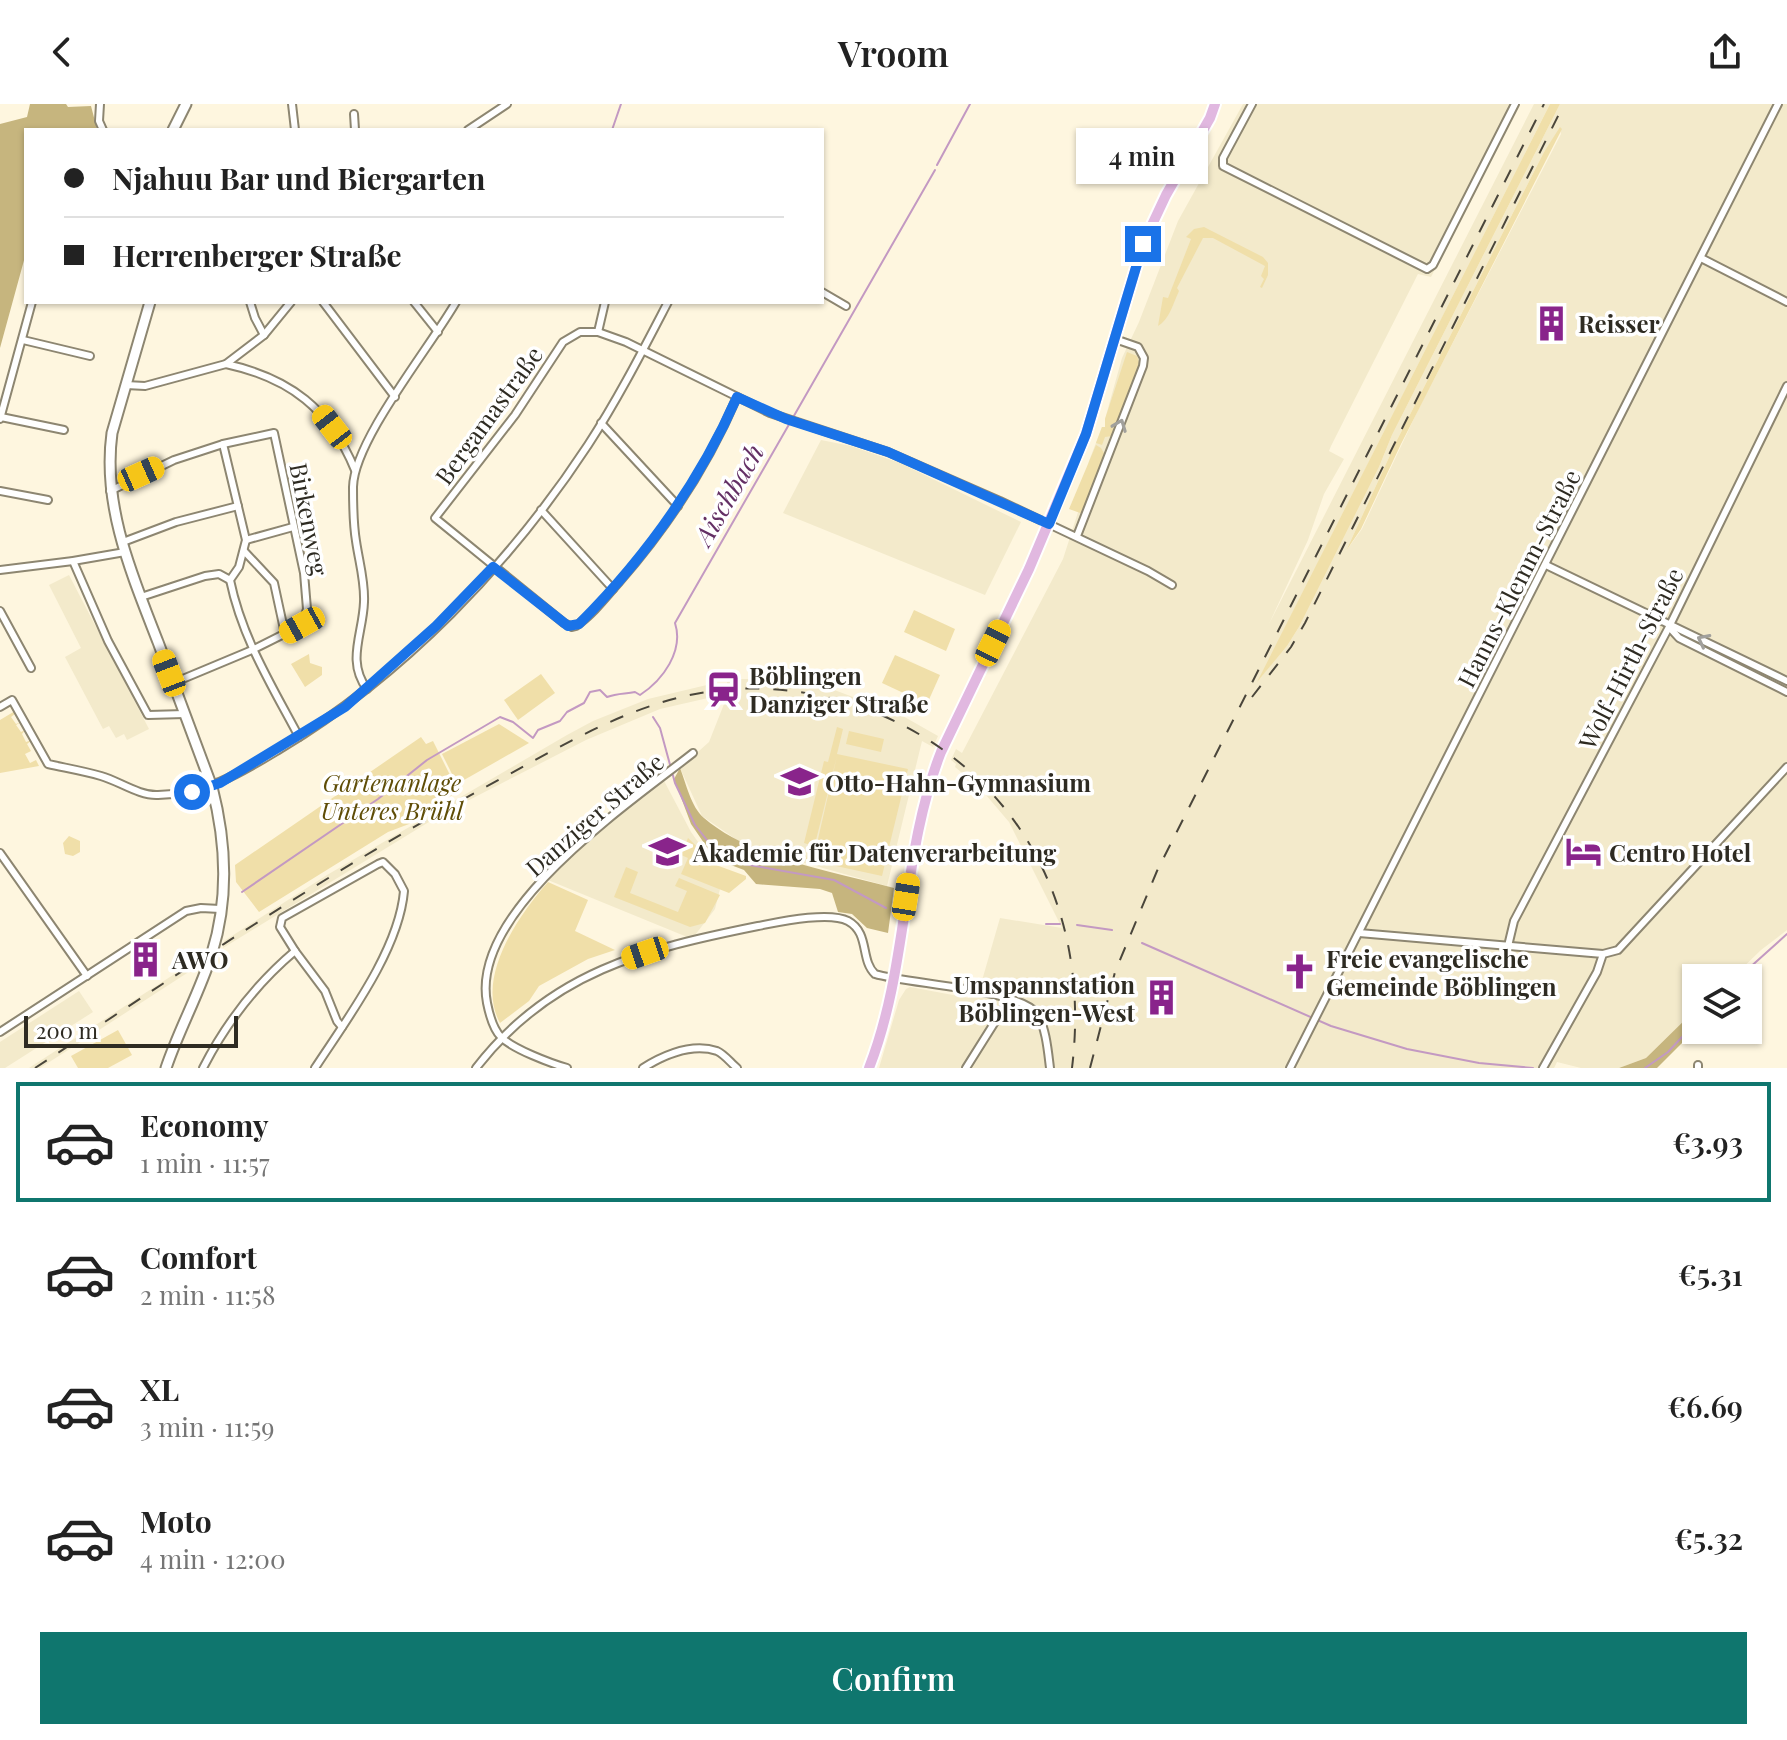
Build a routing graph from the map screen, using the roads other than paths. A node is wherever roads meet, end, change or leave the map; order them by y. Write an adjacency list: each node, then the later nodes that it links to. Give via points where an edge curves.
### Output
1 (100, 104): 12 (street)
2 (186, 104): 13 (street)
3 (292, 104): 14 (street)
4 (507, 104): 16 (street)
5 (1215, 104): 11 (main road)
6 (1224, 104): 11 (main road)
7 (1252, 104): 8 (street, via 1223,166 1427,269)
8 (1515, 104)
9 (1778, 104): 17 (street, Hanns-Klemm-Straße)
10 (354, 114): 15 (street)
11 (1210, 118): 33 (main road, via 1143,244)
12 (102, 128)
13 (174, 128)
14 (295, 128)
15 (355, 128)
16 (471, 128)
17 (1701, 258): 19 (street); 60 (street, Hanns-Klemm-Straße)
18 (824, 293): 29 (street)
19 (1787, 302)
20 (32, 304): 34 (street)
21 (149, 304): 38 (street)
22 (251, 304): 32 (street)
23 (289, 304): 32 (street)
24 (325, 304): 40 (street)
25 (416, 304): 30 (street)
26 (455, 304): 30 (street)
27 (605, 304): 31 (street)
28 (667, 304): 35 (street)
29 (846, 306)
30 (438, 332): 40 (street)
31 (598, 332): 35 (street); 61 (street, Bergamastraße, via 573,334 563,342 515,415 435,518)
32 (264, 335): 37 (street)
33 (1115, 339): 53 (main road, via 1086,434); 55 (street, one-way to 33, via 1143,366 1138,347)
34 (23, 340): 36 (street); 42 (street)
35 (643, 349): 41 (street); 43 (street)
36 (90, 356)
37 (226, 364): 38 (street, via 145,386); 46 (street, via 286,384 314,405)
38 (126, 385): 48 (street, via 112,433)
39 (1787, 386): 68 (street, Wolf-Hirth-Straße)
40 (395, 397): 46 (street)
41 (737, 397): 51 (street); 53 (street, via 888,452)
42 (0, 418): 44 (street)
43 (601, 423): 51 (street); 52 (street)
44 (64, 430)
45 (223, 444): 48 (street, Birkenweg, via 174,460); 50 (street); 54 (street, Birkenweg, via 274,433)
46 (355, 470): 74 (street, via 353,511 364,594 355,662)
47 (0, 491): 49 (street)
48 (110, 491): 57 (street)
49 (48, 500)
50 (238, 506): 56 (street); 57 (street, via 176,522)
51 (678, 506): 65 (street)
52 (541, 510): 61 (street); 65 (street)
53 (1049, 524): 55 (street); 89 (main road, via 931,780 914,844)
54 (293, 527): 56 (street); 69 (street, Birkenweg, via 307,609 302,625)
55 (1077, 536): 64 (street)
56 (246, 540): 58 (street)
57 (124, 547): 59 (street); 66 (street)
58 (244, 551): 63 (street); 69 (street, Birkenweg, via 274,583)
59 (73, 561): 62 (street); 77 (street, via 148,715)
60 (1546, 565): 68 (street); 84 (street, Hanns-Klemm-Straße)
61 (493, 567): 65 (street, via 572,627); 74 (street)
62 (0, 570)
63 (230, 580): 66 (street, via 219,574 205,576); 70 (street)
64 (1172, 585)
65 (613, 589)
66 (141, 597): 73 (street)
67 (0, 611): 71 (street)
68 (1669, 627): 72 (street, one-way to 68); 75 (street, via 1679,638); 85 (street, Wolf-Hirth-Straße, via 1514,921)
69 (285, 634): 70 (street, Birkenweg)
70 (252, 650): 73 (street, Birkenweg); 78 (street)
71 (31, 668)
72 (1787, 681)
73 (173, 683): 77 (street)
74 (367, 689): 78 (street)
75 (1787, 692)
76 (0, 707): 81 (street, via 12,700 48,764 102,776 154,796)
77 (185, 714): 81 (street)
78 (299, 737): 81 (street)
79 (693, 753): 93 (street, Danziger Straße, via 547,873 508,924 487,975 488,1008)
80 (1787, 767): 87 (street, via 1618,950)
81 (212, 787): 83 (street, via 224,859)
82 (0, 853): 88 (street)
83 (220, 909): 88 (street, via 186,911); 95 (street, via 213,951)
84 (1359, 933): 85 (street); 105 (street, Hanns-Klemm-Straße)
85 (1508, 946): 87 (street)
86 (295, 951): 91 (street, via 325,991); 91 (street, via 280,923 378,864 389,866 403,885 404,897 372,981); 96 (street, via 245,1001)
87 (1603, 954): 94 (street)
88 (87, 976): 92 (street)
89 (894, 977): 90 (street); 93 (street, via 870,969 864,940 849,921 791,920 672,944 590,974 540,1003); 102 (main road)
90 (1010, 998): 103 (street); 104 (street, via 1039,1016)
91 (342, 1027): 97 (street)
92 (0, 1032)
93 (501, 1037): 98 (street); 99 (street)
94 (1544, 1066)
95 (166, 1068)
96 (203, 1068)
97 (315, 1068)
98 (476, 1068)
99 (567, 1068)
100 (643, 1068): 101 (street, via 686,1049 719,1052)
101 (737, 1068)
102 (869, 1068)
103 (966, 1068)
104 (1050, 1068)
105 (1290, 1068)

